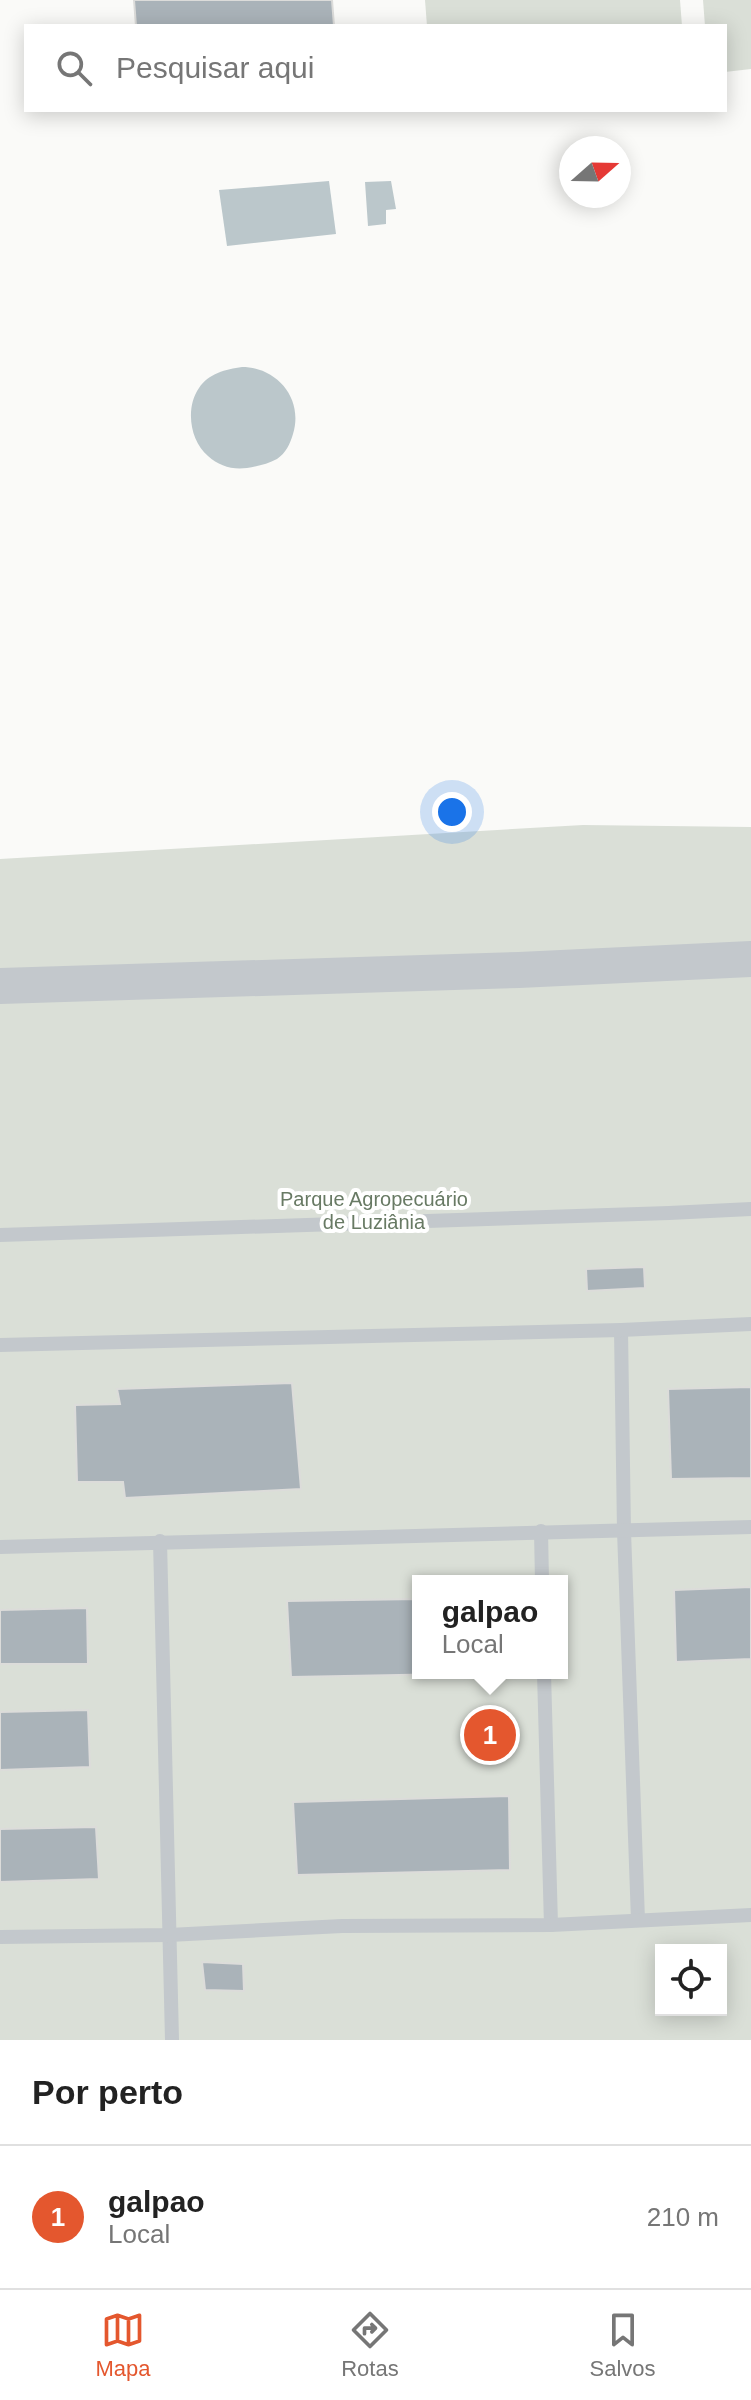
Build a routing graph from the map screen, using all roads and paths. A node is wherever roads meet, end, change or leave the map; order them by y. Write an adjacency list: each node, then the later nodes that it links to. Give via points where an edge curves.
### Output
1 (751, 959): 2 (street)
2 (0, 986)
3 (751, 1209): 4 (lane)
4 (0, 1235)
5 (751, 1324): 6 (lane)
6 (621, 1330): 7 (lane); 10 (lane)
7 (0, 1345)
8 (751, 1527): 10 (lane)
9 (541, 1531): 10 (lane); 11 (lane); 13 (lane)
10 (624, 1531): 16 (lane)
11 (160, 1541): 12 (lane); 18 (lane)
12 (0, 1547)
13 (542, 1575)
14 (544, 1679): 17 (lane)
15 (751, 1915): 16 (lane)
16 (638, 1920): 17 (lane)
17 (551, 1925): 18 (lane, via 342,1926)
18 (169, 1935): 19 (lane); 20 (lane)
19 (0, 1937)
20 (172, 2040)

